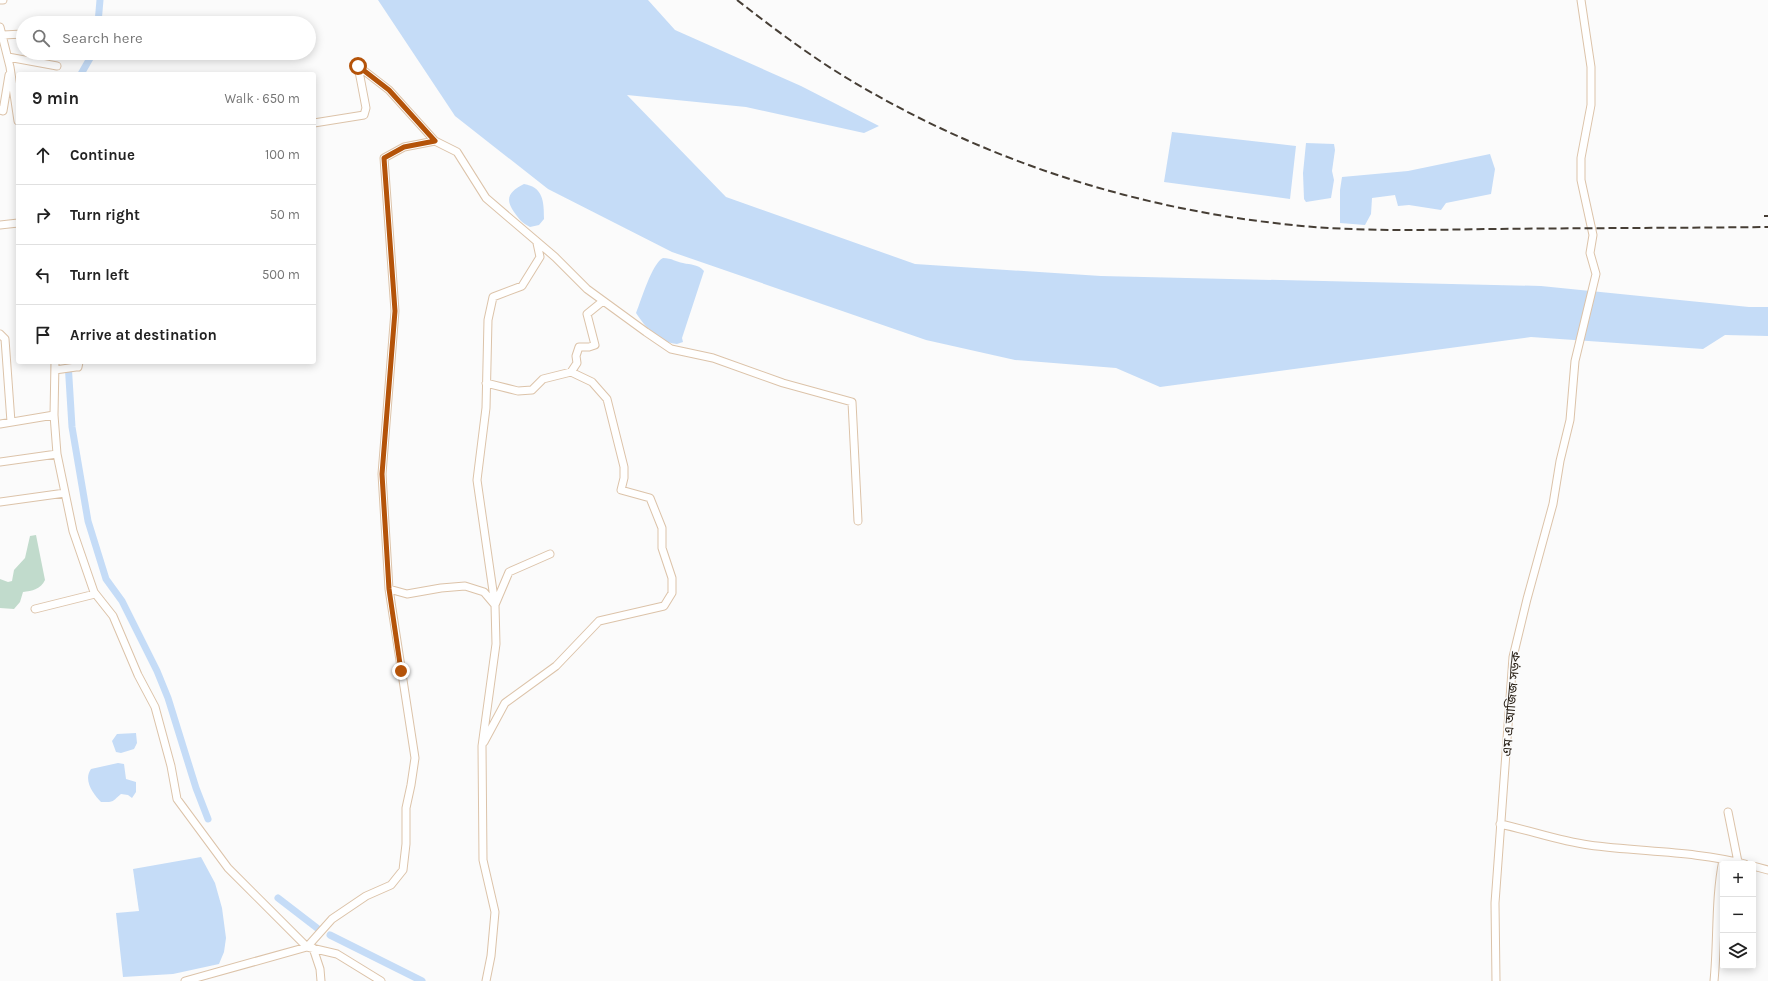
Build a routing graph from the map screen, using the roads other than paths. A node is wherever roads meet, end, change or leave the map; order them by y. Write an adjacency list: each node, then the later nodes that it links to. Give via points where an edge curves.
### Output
1 (0, 0): 2 (street)
2 (3, 0)
3 (1581, 0): 40 (street, এম এ আজিজ সড়ক, via 1592,74 1591,105 1581,158 1581,180 1593,235 1590,252 1596,274 1575,362 1570,420 1553,504 1513,657)
4 (0, 27): 6 (street)
5 (16, 34): 6 (street)
6 (3, 35): 7 (street)
7 (8, 57): 8 (street); 10 (street)
8 (16, 58)
9 (24, 60): 11 (street)
10 (10, 66): 12 (street); 13 (street, via 3,111)
11 (57, 66)
12 (16, 107)
13 (0, 110)
14 (316, 123): 15 (street, via 364,115 366,108 358,66 389,90)
15 (435, 141): 18 (street, via 457,152 486,198); 34 (street, via 404,147 384,158 395,311 382,474)
16 (16, 222): 17 (street)
17 (0, 225)
18 (537, 243): 19 (street); 24 (street, via 540,257 522,286 493,297 488,320)
19 (603, 301): 23 (street, via 587,314 595,345 579,347 577,363); 32 (street, via 671,349 713,358 783,383 852,402)
20 (0, 334): 26 (street, via 5,339)
21 (77, 365): 22 (street)
22 (56, 367): 25 (street)
23 (571, 372): 24 (street, via 543,379 532,390 518,391); 38 (street, via 592,382 607,399 624,467 621,490 650,498 662,528 662,548 672,578 672,593 664,606 599,621 556,666 505,703)
24 (486, 383): 36 (street, via 486,408 477,480)
25 (54, 415): 26 (street); 28 (street)
26 (11, 422): 27 (street)
27 (0, 424)
28 (57, 454): 29 (street); 30 (street)
29 (0, 462)
30 (65, 493): 31 (street); 35 (street, via 73,530)
31 (0, 502)
32 (858, 521)
33 (550, 554): 36 (street, via 509,572)
34 (389, 589): 36 (street, via 407,594 465,586 484,592); 46 (street, via 415,758 406,808 403,870 391,885 366,896 332,919)
35 (95, 594): 37 (street); 46 (street, via 113,616 138,675 155,707 172,766 178,799 228,868)
36 (495, 605): 38 (street, via 496,644)
37 (35, 609)
38 (482, 746): 50 (street, via 483,860 495,912)
39 (1728, 812): 43 (street)
40 (1500, 824): 41 (street, via 1566,841); 51 (street, এম এ আজিজ সড়ক, via 1495,903)
41 (1723, 860): 42 (street); 52 (street, via 1719,882)
42 (1729, 861)
43 (1741, 861)
44 (1756, 867): 45 (street)
45 (1768, 870)
46 (310, 948): 47 (street); 48 (street, via 320,969); 49 (street, via 336,954)
47 (185, 981)
48 (321, 981)
49 (381, 981)
50 (486, 981)
51 (1496, 981)
52 (1714, 981)

